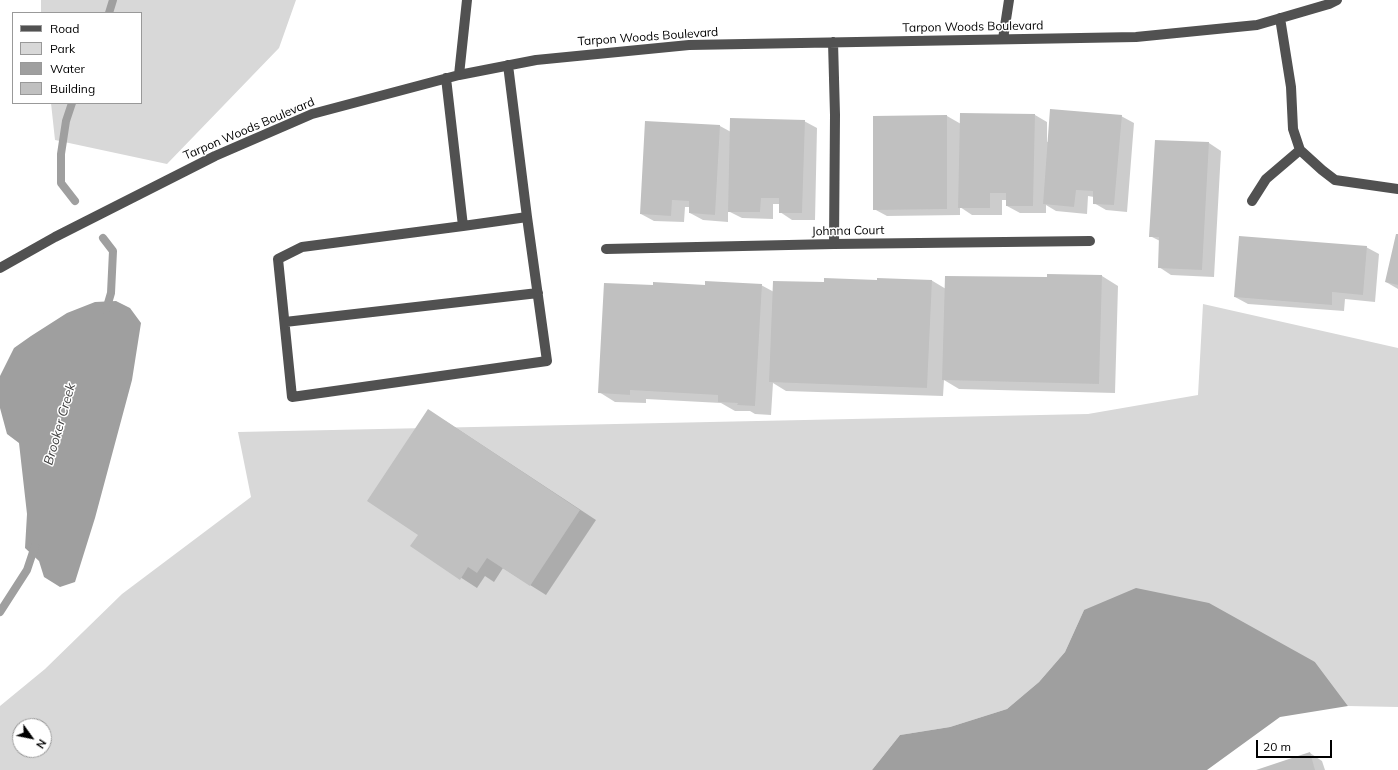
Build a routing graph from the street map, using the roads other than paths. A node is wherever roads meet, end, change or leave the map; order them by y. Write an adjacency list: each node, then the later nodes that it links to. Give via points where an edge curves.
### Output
1 (467, 0): 8 (street)
2 (1009, 0): 5 (street)
3 (1337, 0): 4 (street, Tarpon Woods Boulevard)
4 (1280, 18): 5 (street, Tarpon Woods Boulevard, via 1256,25 1136,37); 10 (street, via 1291,87 1293,129)
5 (1003, 39): 6 (street, Tarpon Woods Boulevard)
6 (833, 42): 7 (street, Tarpon Woods Boulevard, via 690,45); 16 (street)
7 (508, 65): 8 (street, Tarpon Woods Boulevard); 13 (street)
8 (460, 74): 9 (street, Tarpon Woods Boulevard)
9 (446, 78): 14 (street); 18 (street, Tarpon Woods Boulevard, via 312,114 215,156 54,237)
10 (1300, 150): 11 (street, via 1336,180); 12 (street, via 1266,179)
11 (1398, 189)
12 (1252, 201)
13 (527, 217): 14 (street); 19 (street)
14 (463, 226): 20 (street, via 302,247 278,259)
15 (1090, 241): 16 (street, Johnna Court)
16 (834, 244): 17 (street, Johnna Court)
17 (606, 248)
18 (0, 268)
19 (538, 293): 20 (street); 20 (street, via 547,361 292,397)
20 (285, 322)

